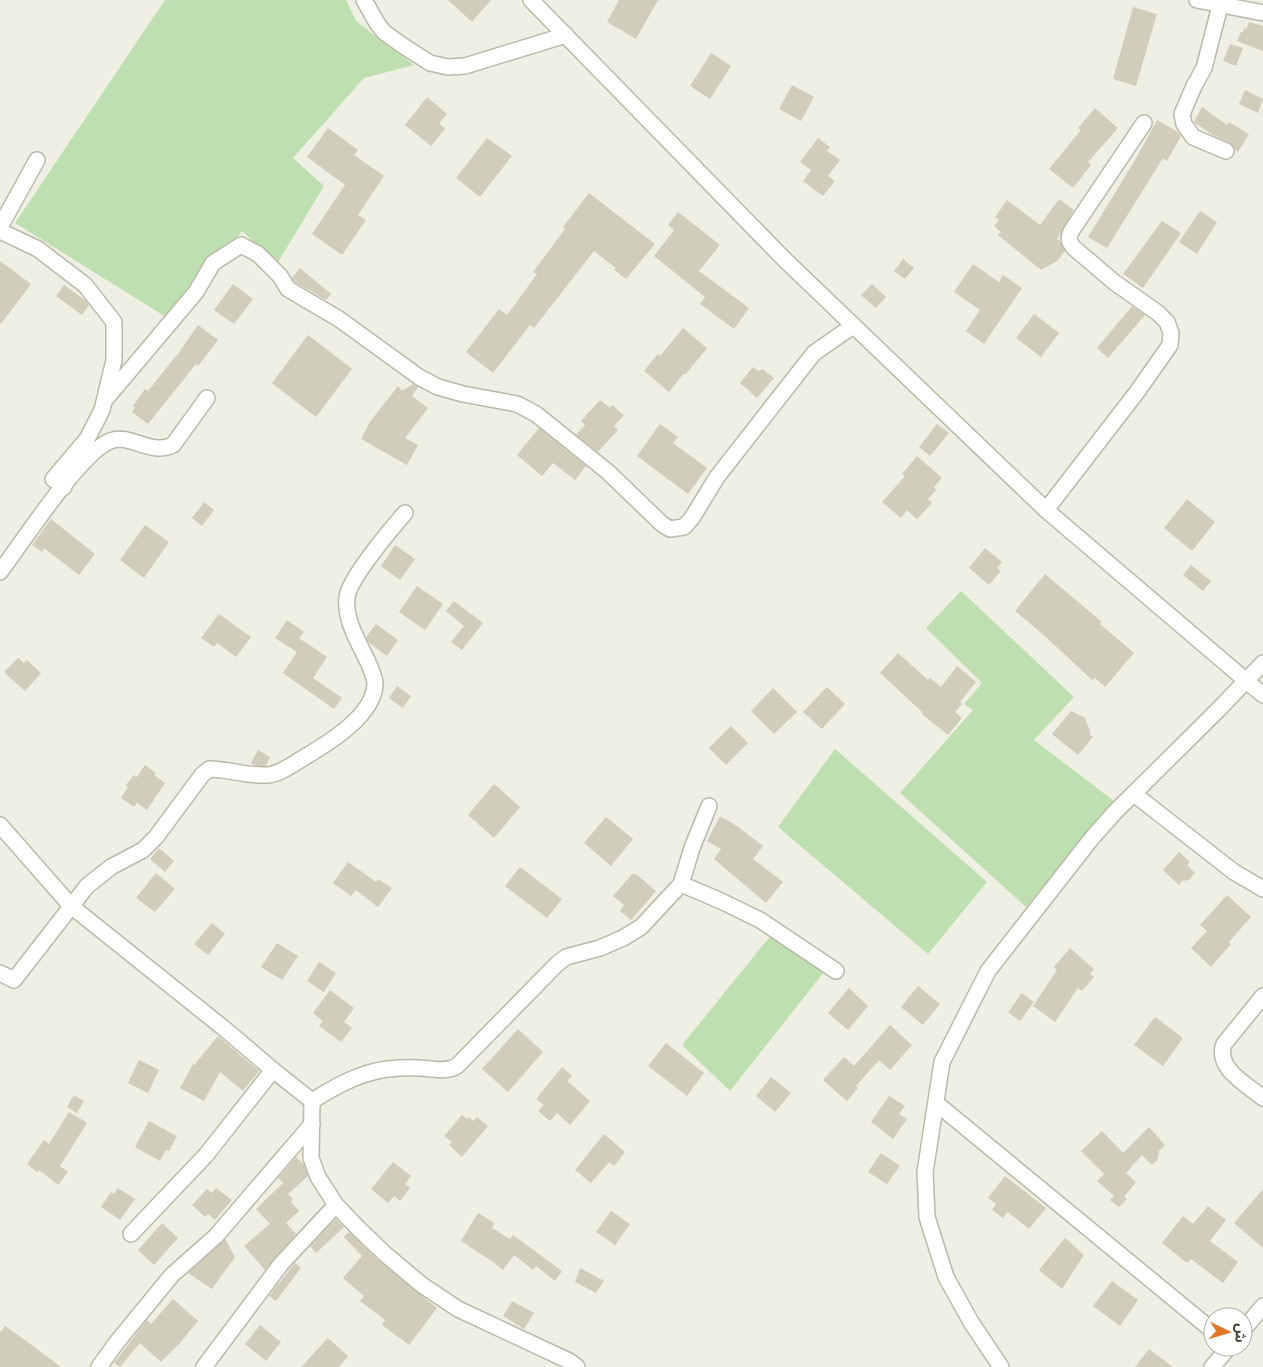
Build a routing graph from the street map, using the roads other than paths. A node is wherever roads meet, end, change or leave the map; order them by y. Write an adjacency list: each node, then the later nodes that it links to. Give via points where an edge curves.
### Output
1 (364, 0): 6 (street, via 384,32 430,63 448,67 465,66)
2 (531, 0): 6 (street)
3 (1197, 0): 4 (street)
4 (1220, 6): 5 (street); 8 (street, via 1204,68 1182,114 1184,124 1193,137)
5 (1263, 13)
6 (566, 35): 12 (street)
7 (1144, 123): 16 (street, via 1072,230 1069,242 1114,282 1167,322 1171,333 1170,345)
8 (1226, 152)
9 (37, 160): 10 (street)
10 (0, 227)
11 (0, 231): 14 (street, via 38,249 85,285 114,322 114,360)
12 (853, 326): 14 (street, via 814,353 717,477 692,518 684,527 670,529 602,467 536,414 517,404 463,394 419,377 339,319 288,289 258,254 241,245 213,263 196,292); 16 (street)
13 (207, 398): 15 (street, via 173,445 157,449 122,439 112,441 100,446)
14 (105, 400): 15 (street, via 87,439 53,479)
15 (64, 487): 18 (street)
16 (1046, 510): 20 (street)
17 (405, 513): 27 (street, via 378,545 346,596 354,632 375,683 371,700 353,724 329,743 267,775 209,769 143,850 97,877)
18 (0, 572)
19 (1263, 663): 20 (street)
20 (1246, 681): 21 (street); 22 (street)
21 (1263, 695)
22 (1134, 794): 26 (street, via 1234,872); 34 (street, via 1092,838 988,971 942,1062)
23 (709, 806): 25 (street)
24 (0, 826): 27 (street)
25 (681, 884): 28 (street, via 760,920); 33 (street, via 641,927 623,938 566,957 557,964 452,1069 387,1070 341,1083)
26 (1263, 889)
27 (71, 906): 29 (street, via 14,980); 31 (street)
28 (836, 971)
29 (0, 973)
30 (1263, 996): 32 (street, via 1221,1052 1223,1062 1230,1070)
31 (273, 1070): 33 (street); 37 (street, via 206,1155)
32 (1263, 1098)
33 (312, 1101): 35 (street)
34 (936, 1102): 40 (street); 45 (street, via 925,1172 927,1217 946,1277)
35 (312, 1124): 36 (street, via 311,1158 318,1177); 42 (street, via 216,1236 172,1275)
36 (336, 1205): 43 (street, via 281,1264); 44 (street, via 385,1254 422,1285 458,1309)
37 (131, 1234)
38 (1263, 1306): 39 (street)
39 (1253, 1318)
40 (1203, 1323)
41 (1220, 1357): 46 (street)
42 (99, 1367)
43 (204, 1367)
44 (577, 1367)
45 (1001, 1367)
46 (1212, 1367)

